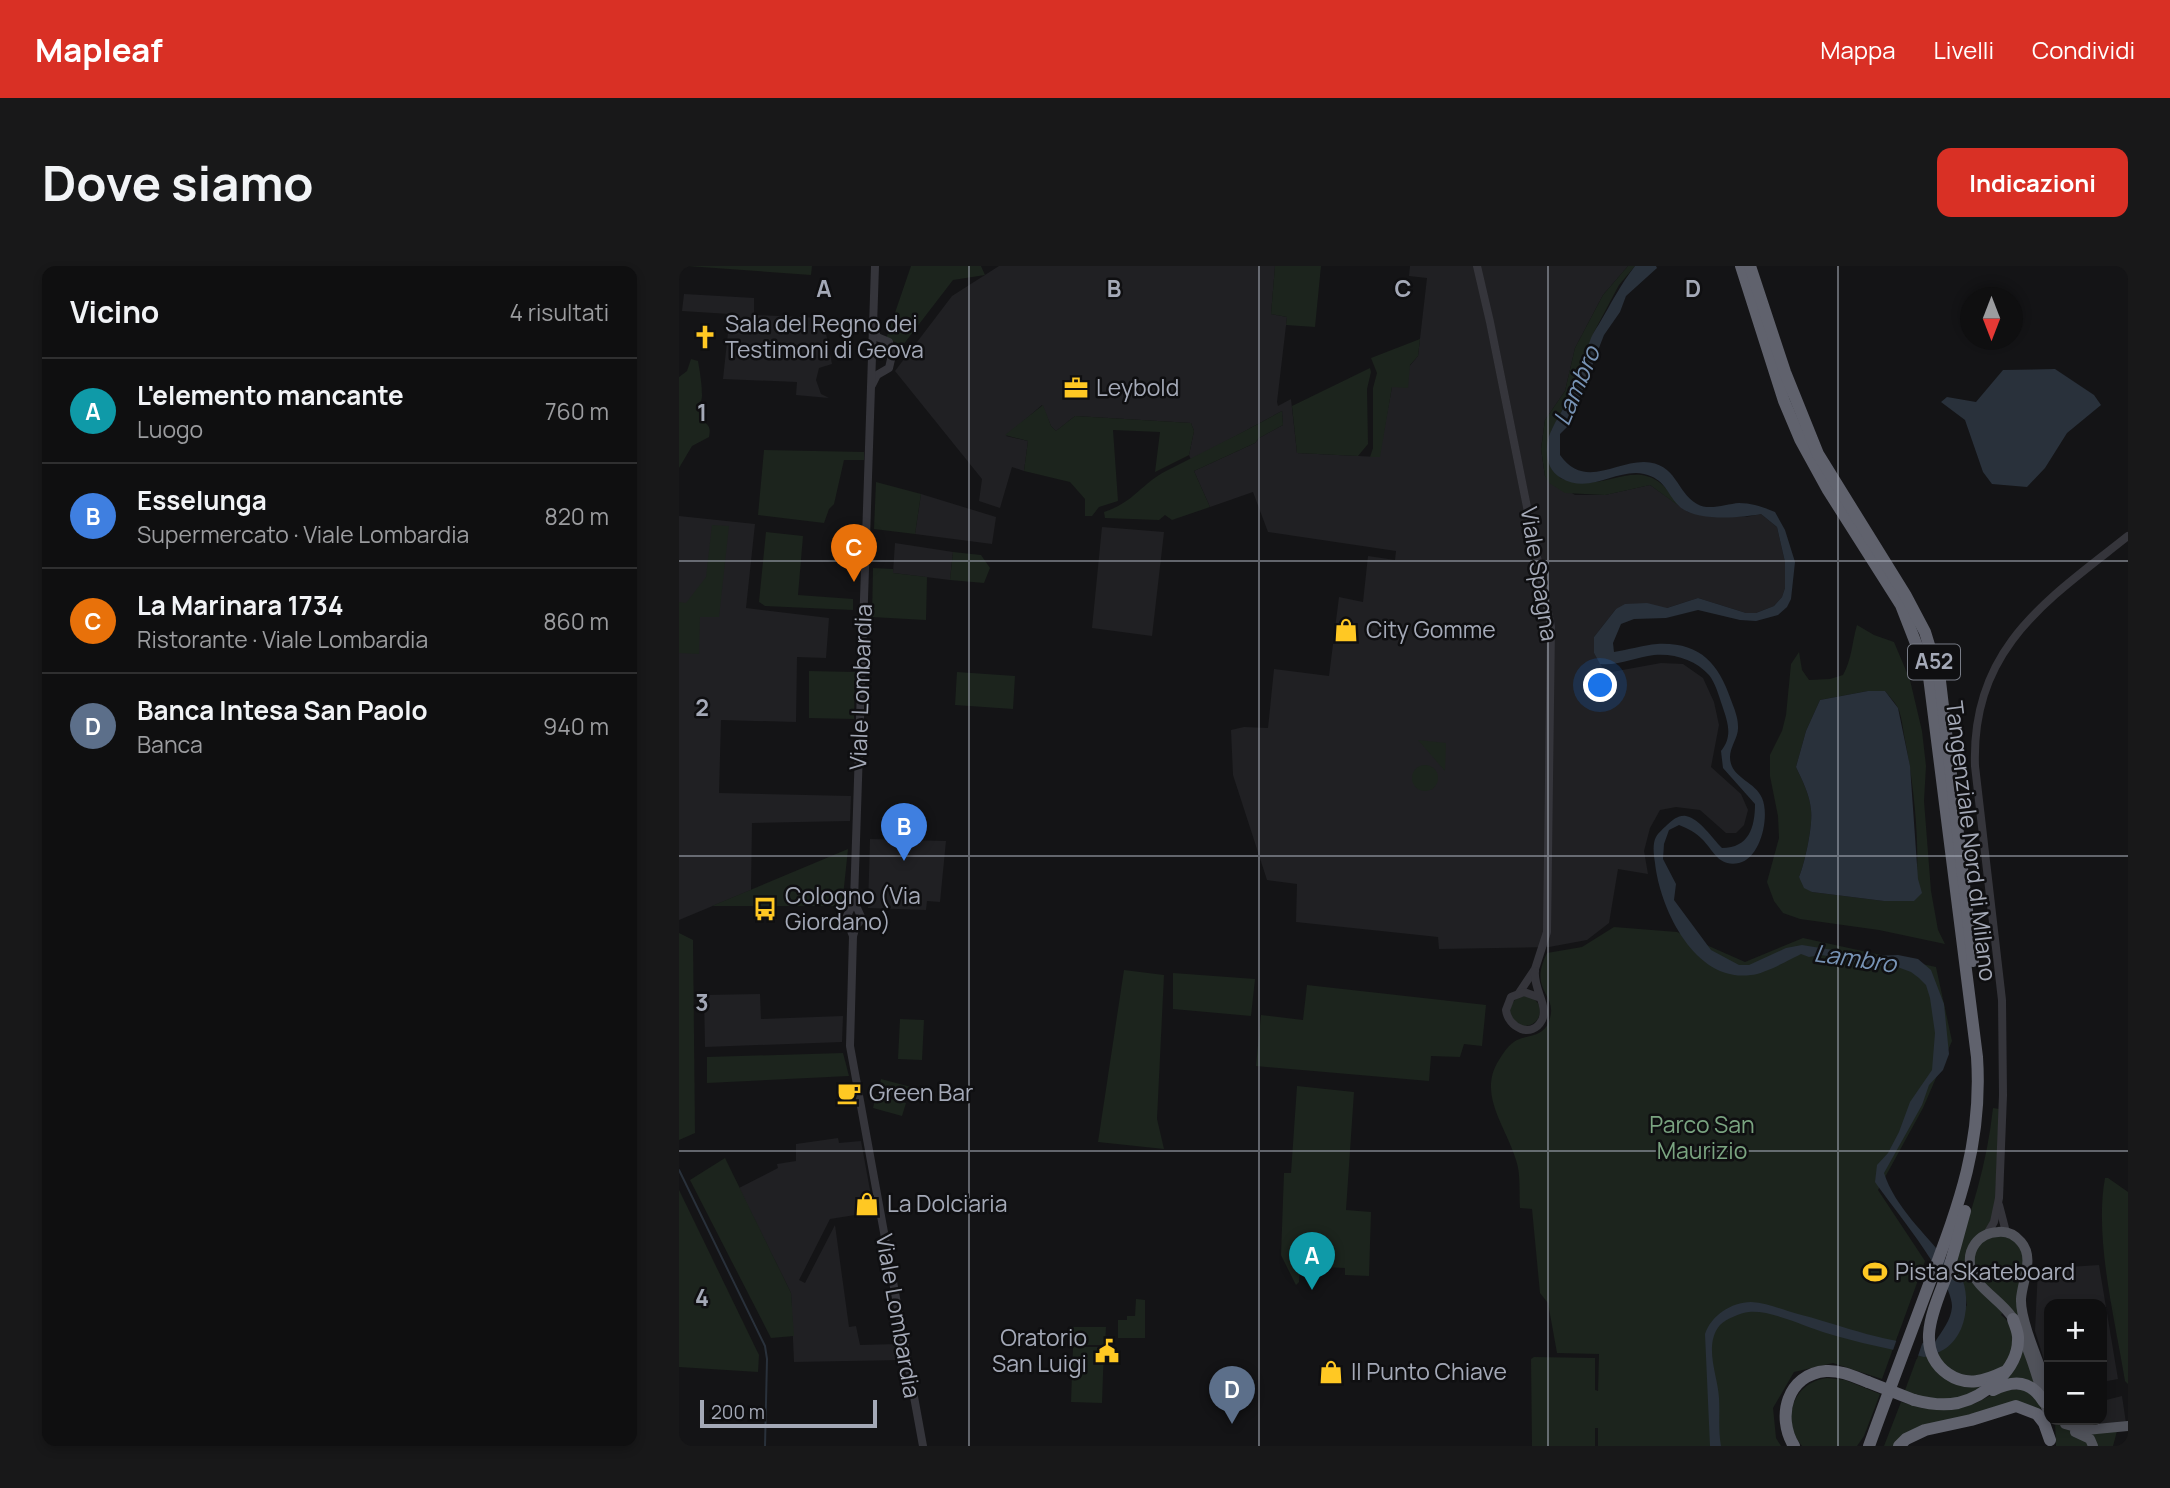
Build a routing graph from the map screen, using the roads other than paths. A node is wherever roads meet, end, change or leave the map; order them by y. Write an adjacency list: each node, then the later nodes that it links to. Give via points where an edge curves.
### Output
1 (875, 266): 5 (street, Viale Lombardia)
2 (1477, 266): 16 (street, Viale Spagna, via 1551,627 1547,932)
3 (1741, 266): 19 (highway, Tangenziale Nord di Milano / A52, via 1800,439 1901,606 1929,677)
4 (1749, 266): 19 (highway, Tangenziale Nord di Milano / A52, via 1818,454 1906,596 1925,632 1940,681 1985,1055)
5 (873, 326): 6 (street, Viale Lombardia); 7 (street, Viale Lombardia)
6 (880, 339): 7 (street); 9 (street, Viale Lombardia, via 888,342 893,355)
7 (872, 345): 8 (street, Viale Lombardia)
8 (871, 365): 9 (street); 10 (street, Viale Lombardia)
9 (881, 372): 10 (street, Viale Lombardia)
10 (871, 389): 12 (street, Viale Lombardia)
11 (2128, 536): 20 (street, via 2024,623 2003,653 1980,706 1975,766 2002,1000)
12 (854, 901): 13 (street, Viale Lombardia); 14 (street, Viale Lombardia)
13 (848, 912): 14 (street); 15 (street, Viale Lombardia, via 846,918)
14 (859, 912): 15 (street, Viale Lombardia, via 862,919)
15 (853, 925): 39 (street, Viale Lombardia, via 850,1046)
16 (1535, 969): 17 (street, Viale Spagna); 18 (street, Viale Spagna)
17 (1519, 993): 18 (street); 18 (street, via 1511,997 1506,1010 1510,1022 1520,1029 1532,1029 1541,1021 1545,1009)
18 (1538, 997)
19 (1982, 1101): 23 (highway, Tangenziale Nord di Milano / A52); 23 (highway, Tangenziale Nord di Milano / A52, via 1979,1158)
20 (1999, 1198): 21 (street); 22 (street)
21 (2007, 1233): 22 (main road); 30 (main road, via 2026,1251 2022,1313)
22 (1987, 1234): 25 (main road, via 1971,1250 1972,1273)
23 (1949, 1248): 24 (highway, Tangenziale Nord di Milano / A52)
24 (1937, 1283): 26 (highway); 26 (highway, via 1930,1318)
25 (2013, 1319): 28 (highway, via 2017,1348); 31 (main road)
26 (1915, 1336): 27 (highway); 28 (highway, via 1946,1373 1964,1381 1981,1382)
27 (1902, 1358): 42 (highway); 43 (highway); 44 (highway)
28 (2004, 1372): 33 (highway, via 1984,1391 1959,1403)
29 (1868, 1384): 33 (highway, bridge); 40 (highway, via 1832,1371 1817,1372 1799,1382 1784,1410 1785,1428); 41 (highway, via 1833,1374 1805,1382 1788,1410 1789,1427)
30 (2044, 1386)
31 (2044, 1389)
32 (2044, 1394): 33 (highway, via 2012,1382 1959,1406 1931,1408)
33 (1914, 1402)
34 (2050, 1425): 38 (main road)
35 (2066, 1425): 46 (main road, via 2090,1439)
36 (2072, 1425): 37 (main road, via 2086,1430)
37 (2128, 1426)
38 (2050, 1443): 45 (highway, via 2037,1413 2017,1406 1925,1430)
39 (923, 1446)
40 (1794, 1446)
41 (1800, 1446)
42 (1860, 1446)
43 (1869, 1446)
44 (1877, 1446)
45 (1899, 1446)
46 (2093, 1446)

